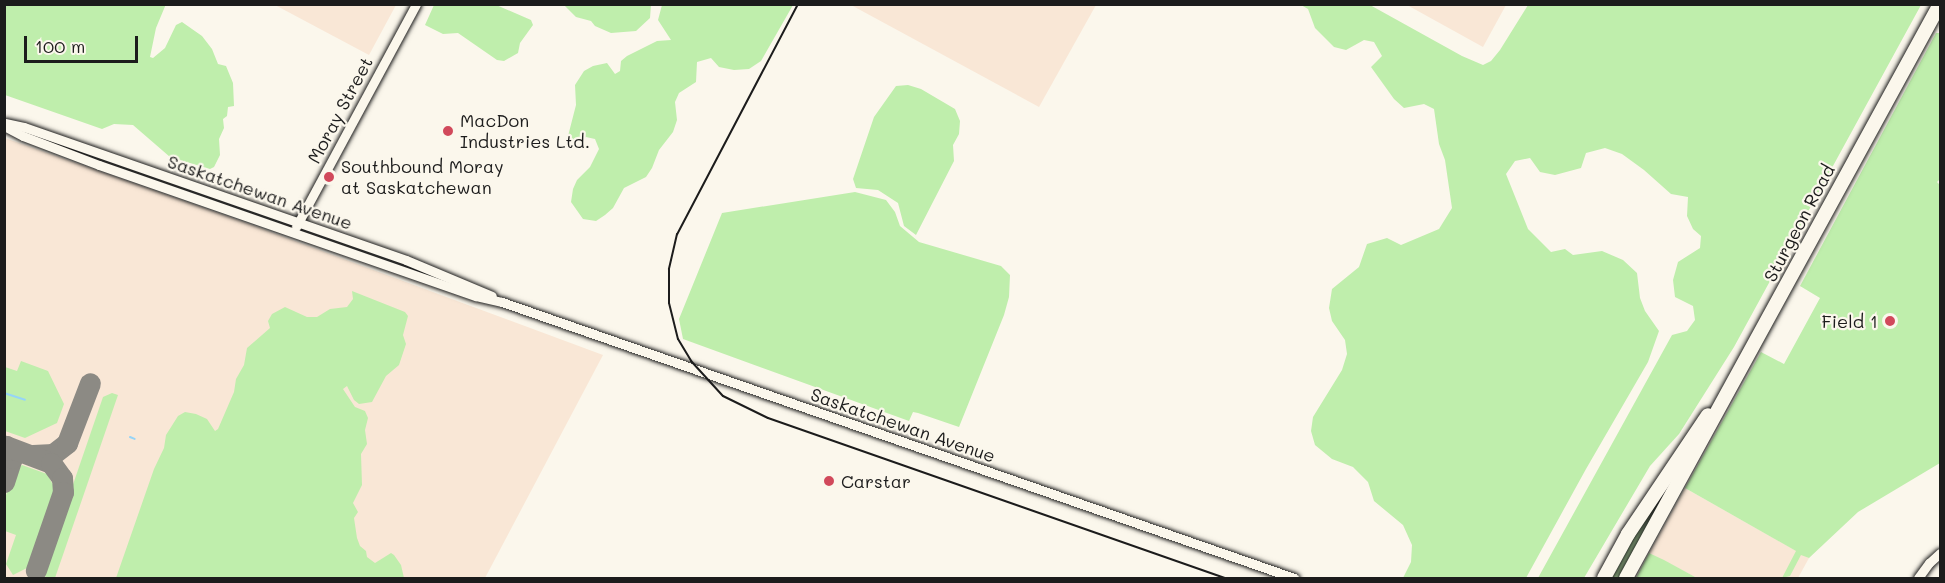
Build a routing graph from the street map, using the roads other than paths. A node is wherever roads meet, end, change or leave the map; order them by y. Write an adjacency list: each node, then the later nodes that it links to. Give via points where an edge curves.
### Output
1 (416, 4): 6 (street, Moray Street)
2 (1930, 4): 4 (main road, Sturgeon Road)
3 (1940, 4): 4 (main road, Sturgeon Road)
4 (1883, 105): 9 (main road, Sturgeon Road)
5 (4, 124): 6 (street, Saskatchewan Avenue, via 24,127); 7 (street, Saskatchewan Avenue, via 23,136 99,165)
6 (298, 222): 7 (street, Moray Street); 8 (street, Saskatchewan Avenue, via 406,260)
7 (294, 232): 8 (street, Saskatchewan Avenue)
8 (502, 302): 11 (street, Saskatchewan Avenue)
9 (1746, 358): 12 (main road, Sturgeon Road, via 1651,498); 13 (main road, Sturgeon Road)
10 (1941, 553): 14 (street)
11 (1294, 579)
12 (1604, 579)
13 (1626, 579)
14 (1918, 579)

